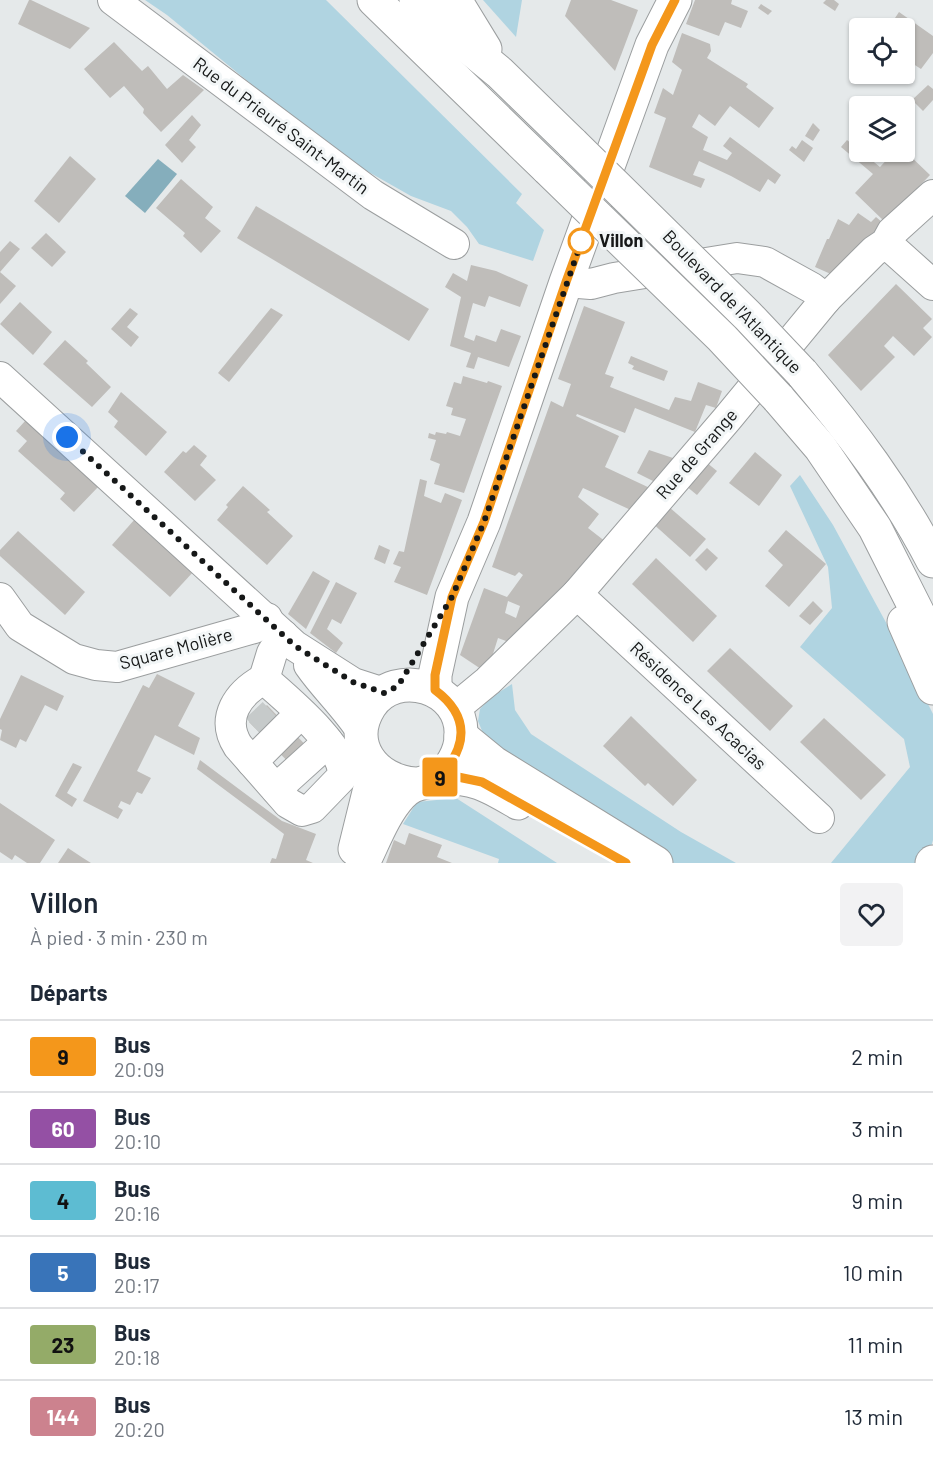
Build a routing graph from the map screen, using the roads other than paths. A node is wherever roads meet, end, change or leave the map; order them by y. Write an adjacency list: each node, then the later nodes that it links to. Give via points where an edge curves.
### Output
1 (113, 0): 11 (street, Rue du Prieuré Saint-Martin, via 372,195)
2 (374, 0): 16 (main road, Boulevard de l'Atlantique, bridge, via 722,338 820,447)
3 (416, 0): 8 (main road, Boulevard de l'Atlantique)
4 (455, 0): 8 (main road)
5 (658, 0): 7 (main road)
6 (675, 0): 7 (main road)
7 (652, 45): 12 (main road)
8 (500, 73): 17 (main road, Boulevard de l'Atlantique, bridge, via 741,308 802,373 869,456)
9 (933, 195): 10 (street, Rue de Grange, via 892,232)
10 (886, 243): 13 (street); 14 (street, Rue de Grange, via 874,250)
11 (454, 244)
12 (566, 282): 14 (street, via 591,284 737,258 765,262); 19 (main road, via 484,522)
13 (933, 285)
14 (826, 299): 18 (street, Rue de Grange)
15 (0, 377): 22 (street)
16 (884, 543): 23 (main road, Boulevard de l'Atlantique); 25 (main road, via 885,578)
17 (933, 561)
18 (577, 594): 27 (street, Rue de Grange, via 488,681); 31 (street, Résidence Les Acacias)
19 (452, 597): 26 (main road); 27 (main road, via 435,675)
20 (0, 598): 21 (street, Square Molière)
21 (10, 624): 22 (street, Square Molière, via 74,658 117,667 254,628)
22 (282, 633): 24 (street); 26 (street, via 353,682); 28 (street)
23 (933, 643)
24 (264, 679): 24 (street, via 285,746 233,737 234,708 245,692)
25 (933, 688)
26 (391, 690): 27 (main road, via 417,685); 28 (main road, via 370,706)
27 (450, 712): 30 (main road, via 459,749 454,760); 35 (main road, via 494,763)
28 (362, 732): 29 (main road)
29 (371, 763): 30 (main road, via 391,779); 32 (main road, via 372,780)
30 (427, 781): 33 (main road, via 401,794); 34 (main road, via 458,777 482,782)
31 (819, 818)
32 (351, 863)
33 (363, 863)
34 (626, 863)
35 (656, 863)

